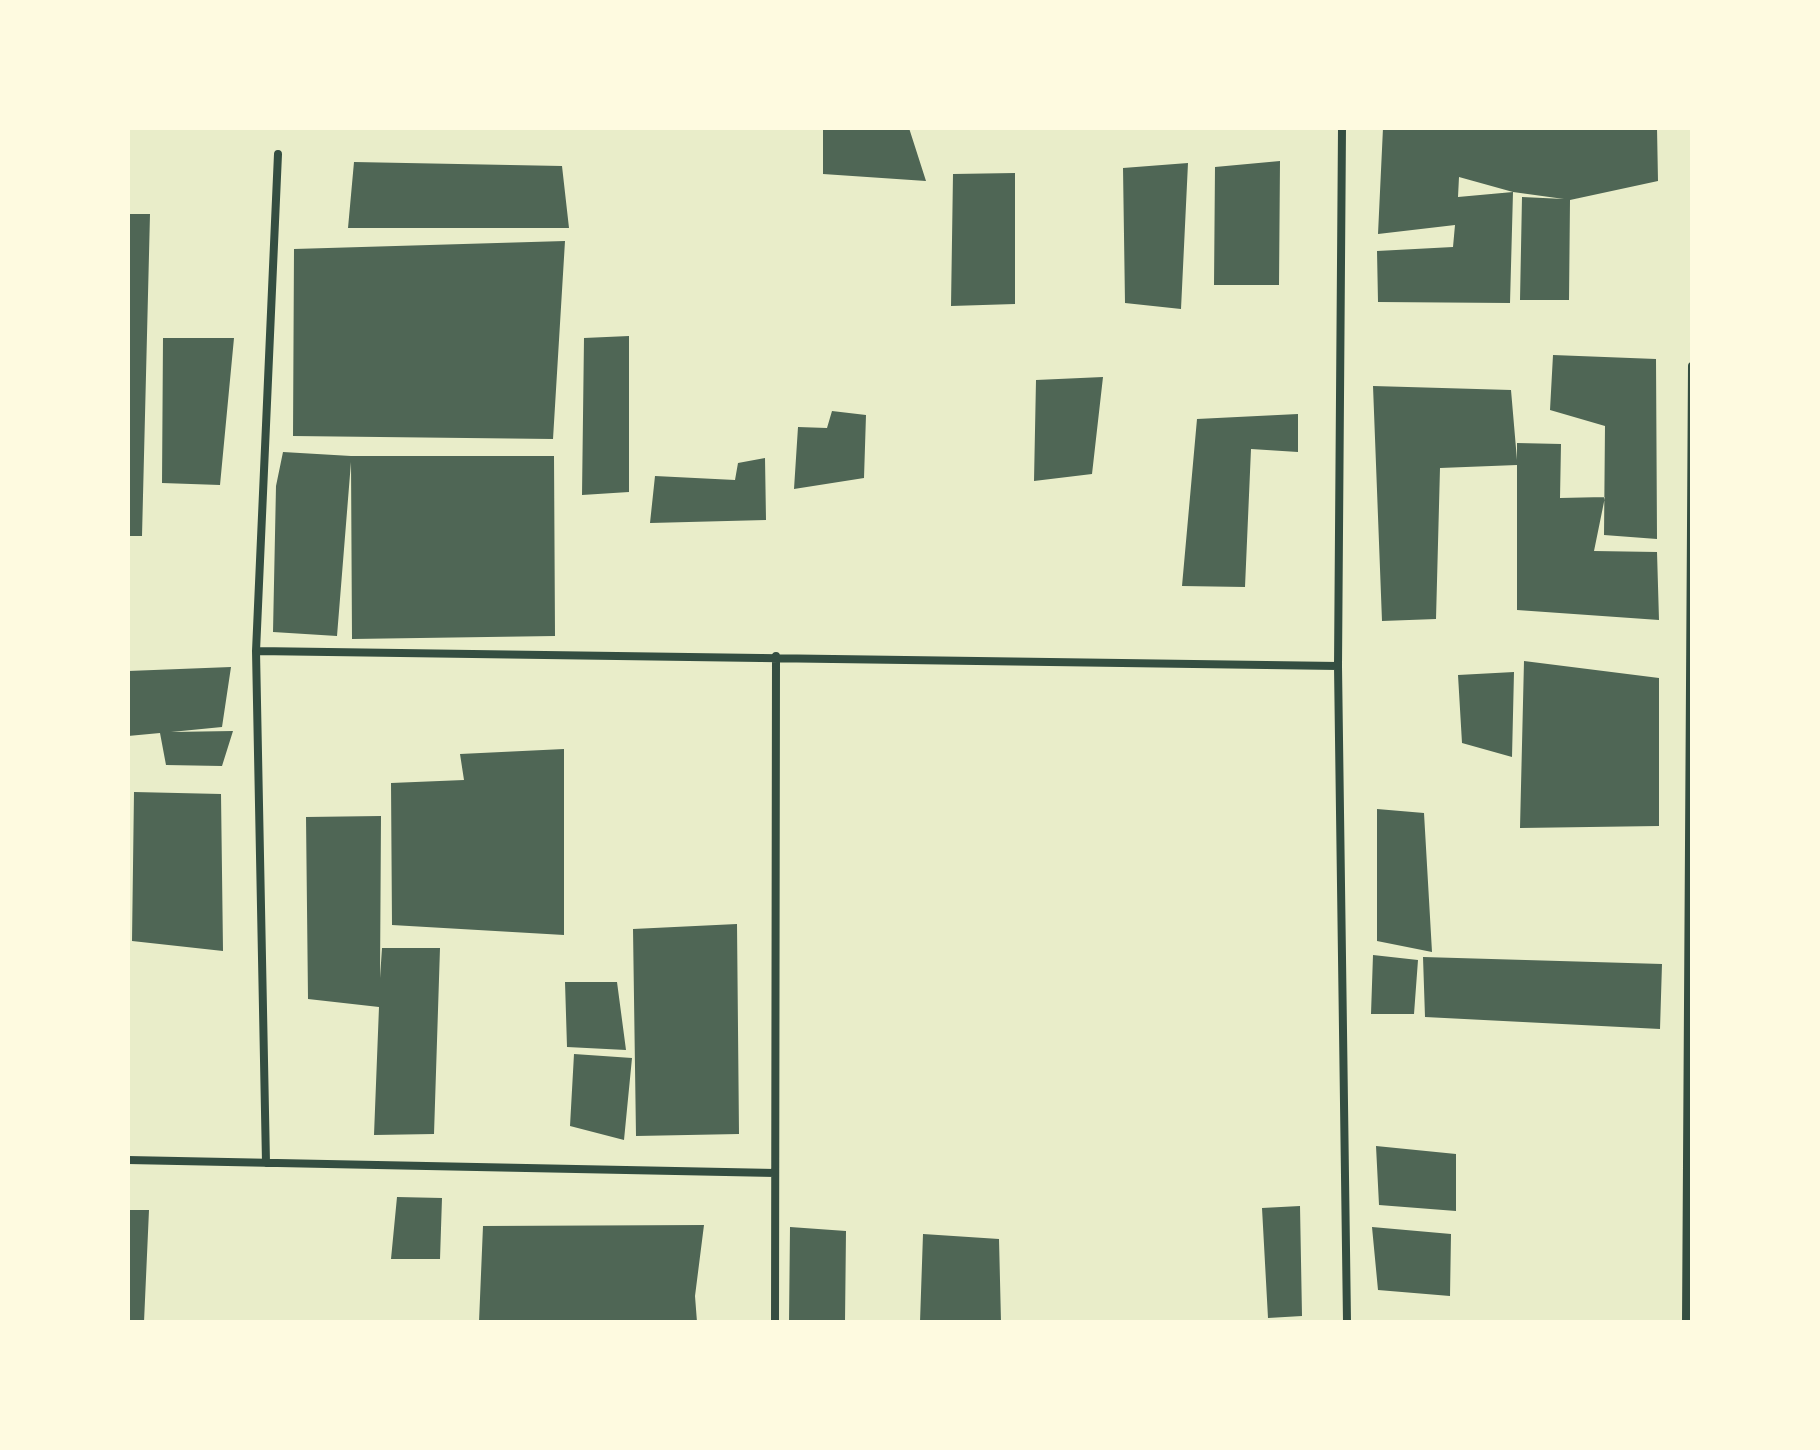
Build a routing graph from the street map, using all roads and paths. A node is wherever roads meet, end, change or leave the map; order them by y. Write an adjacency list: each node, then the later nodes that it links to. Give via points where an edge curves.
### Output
1 (1342, 128): 6 (street)
2 (278, 154): 4 (street)
3 (1692, 366): 12 (street)
4 (256, 651): 5 (street); 8 (street)
5 (776, 656): 6 (street); 9 (street)
6 (1338, 666): 11 (street)
7 (128, 1160): 8 (street)
8 (266, 1163): 9 (street)
9 (775, 1173): 10 (street)
10 (775, 1322)
11 (1347, 1322)
12 (1686, 1322)

